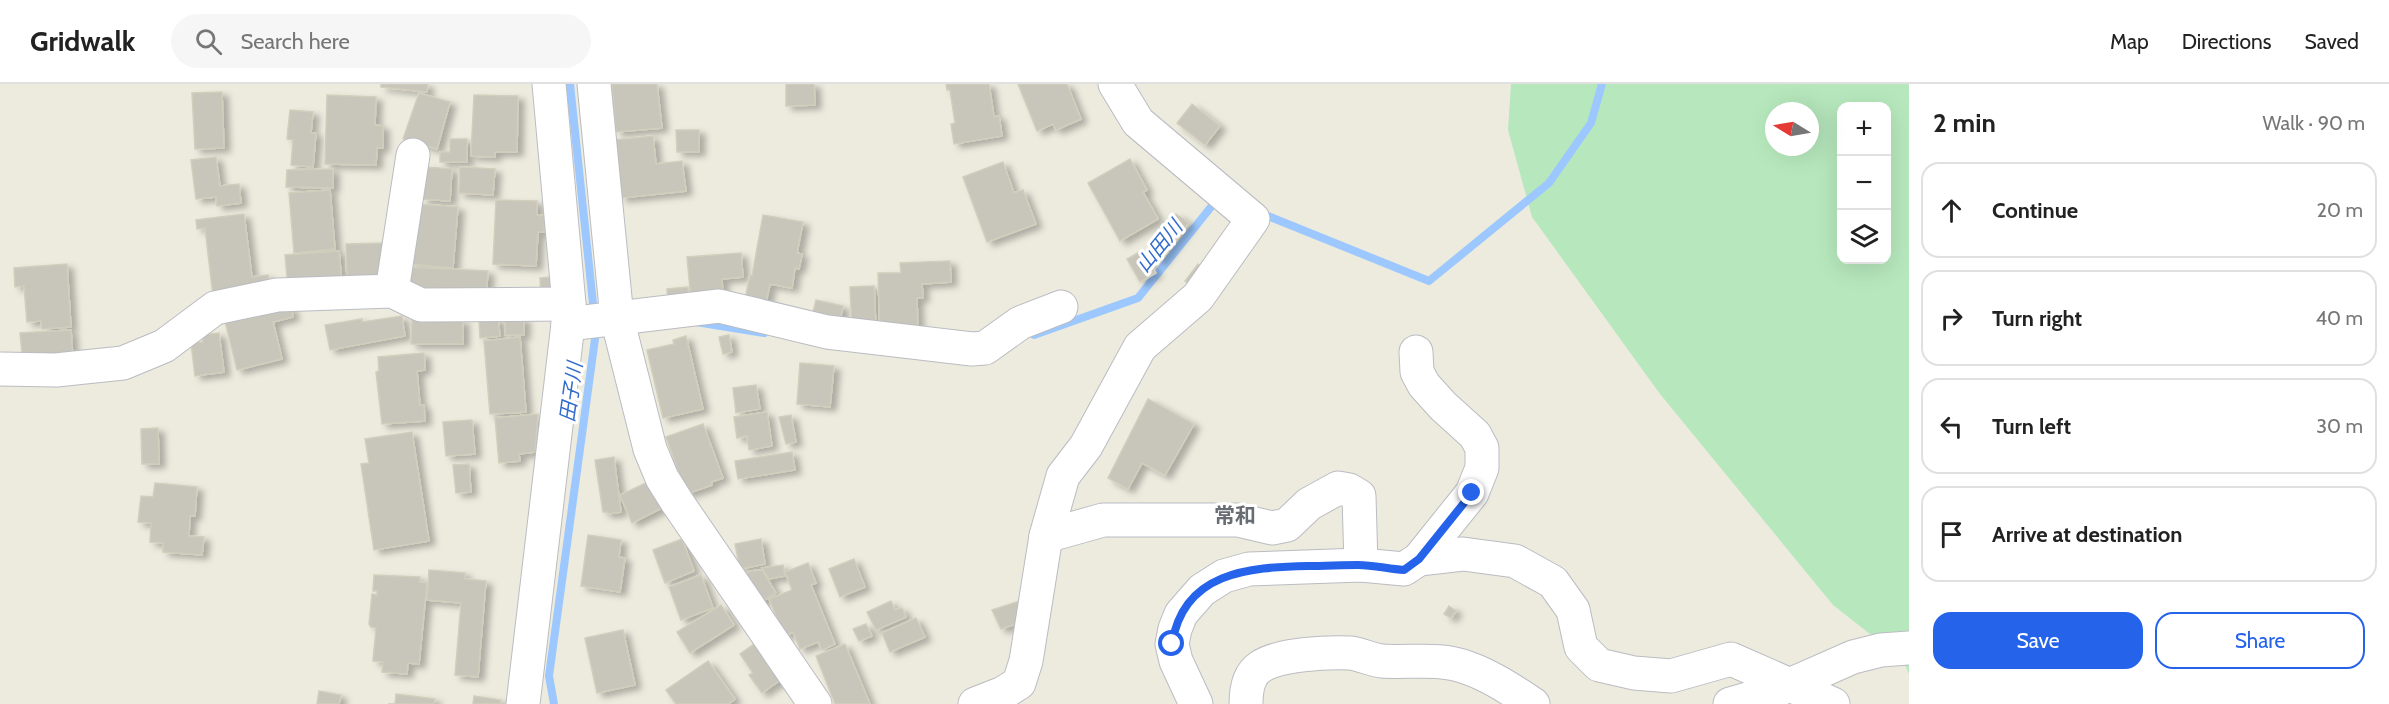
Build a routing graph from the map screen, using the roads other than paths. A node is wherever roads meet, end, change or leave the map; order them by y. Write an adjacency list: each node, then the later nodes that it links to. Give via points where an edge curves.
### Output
1 (549, 84): 7 (street)
2 (594, 84): 7 (street)
3 (1115, 84): 10 (street, via 1138,122 1253,219 1198,297 1140,347 1086,446 1063,476)
4 (413, 155): 5 (street)
5 (392, 291): 7 (street, via 421,305); 9 (street, via 277,295 215,308 164,346 123,363 56,370)
6 (1061, 307): 7 (street, via 1020,323 985,348 972,349 827,332 719,306)
7 (588, 318): 15 (street); 16 (street, via 662,478)
8 (1416, 352): 11 (street, via 1417,372 1424,384 1475,435 1482,448 1482,468 1472,493)
9 (0, 369)
10 (1046, 536): 12 (street, via 1103,520 1238,520 1272,528 1287,525 1309,504 1338,488 1359,496); 17 (street, via 1019,683)
11 (1419, 559): 12 (street, via 1404,570); 14 (street, via 1463,554 1515,561 1553,582 1573,610 1581,647 1599,665 1671,676 1731,659)
12 (1361, 565): 18 (street, via 1249,569 1224,576 1202,590 1181,614 1172,644)
13 (1909, 648): 14 (street, via 1853,657)
14 (1789, 684): 21 (street); 22 (street)
15 (523, 704)
16 (815, 704)
17 (975, 704)
18 (1196, 704)
19 (1246, 704): 20 (street, via 1249,680 1258,668 1272,660 1351,653 1378,660 1440,661 1467,667)
20 (1533, 704)
21 (1730, 704)
22 (1833, 704)

